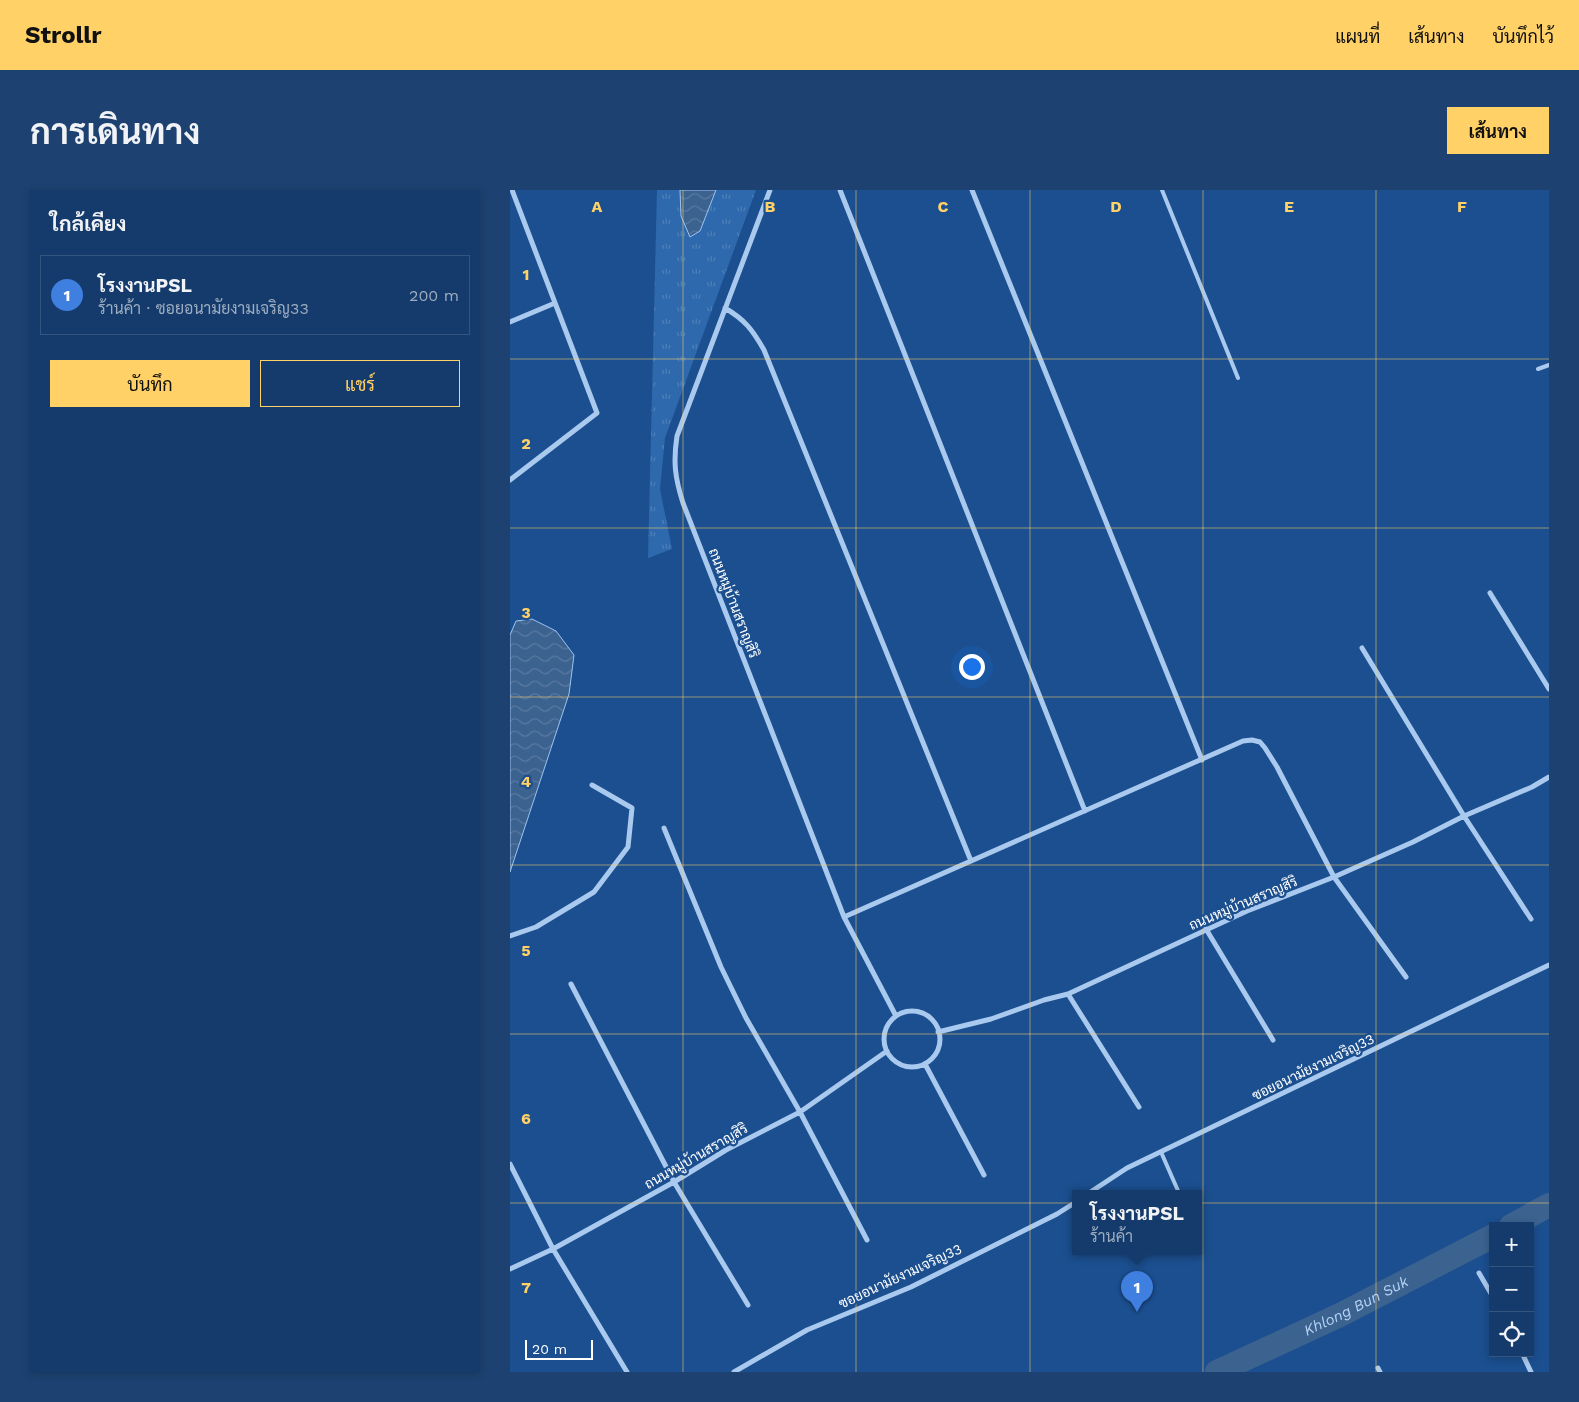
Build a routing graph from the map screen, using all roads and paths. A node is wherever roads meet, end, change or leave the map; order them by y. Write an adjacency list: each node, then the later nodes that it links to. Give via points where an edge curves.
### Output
1 (512, 190): 6 (street)
2 (770, 190): 7 (street, ถนนหมู่บ้านสราญสิริ)
3 (840, 190): 19 (street)
4 (972, 190): 16 (street)
5 (1162, 190): 11 (lane)
6 (555, 303): 8 (street); 12 (street, via 597,413)
7 (725, 308): 22 (street, via 742,318 764,350); 24 (street, ถนนหมู่บ้านสราญสิริ, via 677,436 674,458 676,481)
8 (510, 322)
9 (1549, 365): 10 (lane)
10 (1538, 369)
11 (1238, 378)
12 (510, 480)
13 (1490, 594): 15 (street)
14 (1362, 648): 20 (street)
15 (1549, 689)
16 (1202, 760): 19 (street); 23 (street, via 1244,741 1260,742 1277,767)
17 (1549, 777): 20 (street, ถนนหมู่บ้านสราญสิริ)
18 (592, 785): 27 (street, via 632,808 628,847 594,892 536,928)
19 (1085, 811): 22 (street)
20 (1464, 816): 23 (street, ถนนหมู่บ้านสราญสิริ); 25 (street)
21 (664, 828): 38 (street, via 721,967)
22 (970, 861): 24 (street)
23 (1334, 878): 26 (street, ถนนหมู่บ้านสราญสิริ); 29 (street)
24 (844, 917): 32 (street, ถนนหมู่บ้านสราญสิริ)
25 (1531, 919)
26 (1206, 929): 31 (street, ถนนหมู่บ้านสราญสิริ); 34 (street)
27 (510, 936)
28 (1549, 964): 39 (street, ซอยอนามัยงามเจริญ33)
29 (1406, 977)
30 (571, 984): 42 (street)
31 (1068, 994): 33 (street, ถนนหมู่บ้านสราญสิริ); 37 (street)
32 (896, 1016): 33 (street, via 904,1011 924,1013 933,1019); 35 (street, via 887,1025 884,1037)
33 (938, 1032): 36 (street, via 939,1049)
34 (1273, 1040)
35 (887, 1051): 36 (street, via 903,1066); 38 (street, ถนนหมู่บ้านสราญสิริ)
36 (925, 1064): 41 (street)
37 (1139, 1107)
38 (800, 1112): 42 (street, ถนนหมู่บ้านสราญสิริ, via 726,1150); 46 (street)
39 (1161, 1152): 43 (street, ซอยอนามัยงามเจริญ33, via 1127,1168); 44 (lane)
40 (510, 1164): 47 (street)
41 (984, 1176)
42 (674, 1182): 47 (street, ถนนหมู่บ้านสราญสิริ); 51 (street)
43 (1094, 1190)
44 (1178, 1190)
45 (1072, 1205): 53 (street, ซอยอนามัยงามเจริญ33, via 911,1287 807,1330)
46 (867, 1240)
47 (553, 1249): 48 (street, ถนนหมู่บ้านสราญสิริ); 54 (street)
48 (510, 1269)
49 (1479, 1273): 50 (street)
50 (1489, 1290)
51 (748, 1305)
52 (1524, 1357): 55 (street)
53 (737, 1371)
54 (627, 1372)
55 (1531, 1372)

